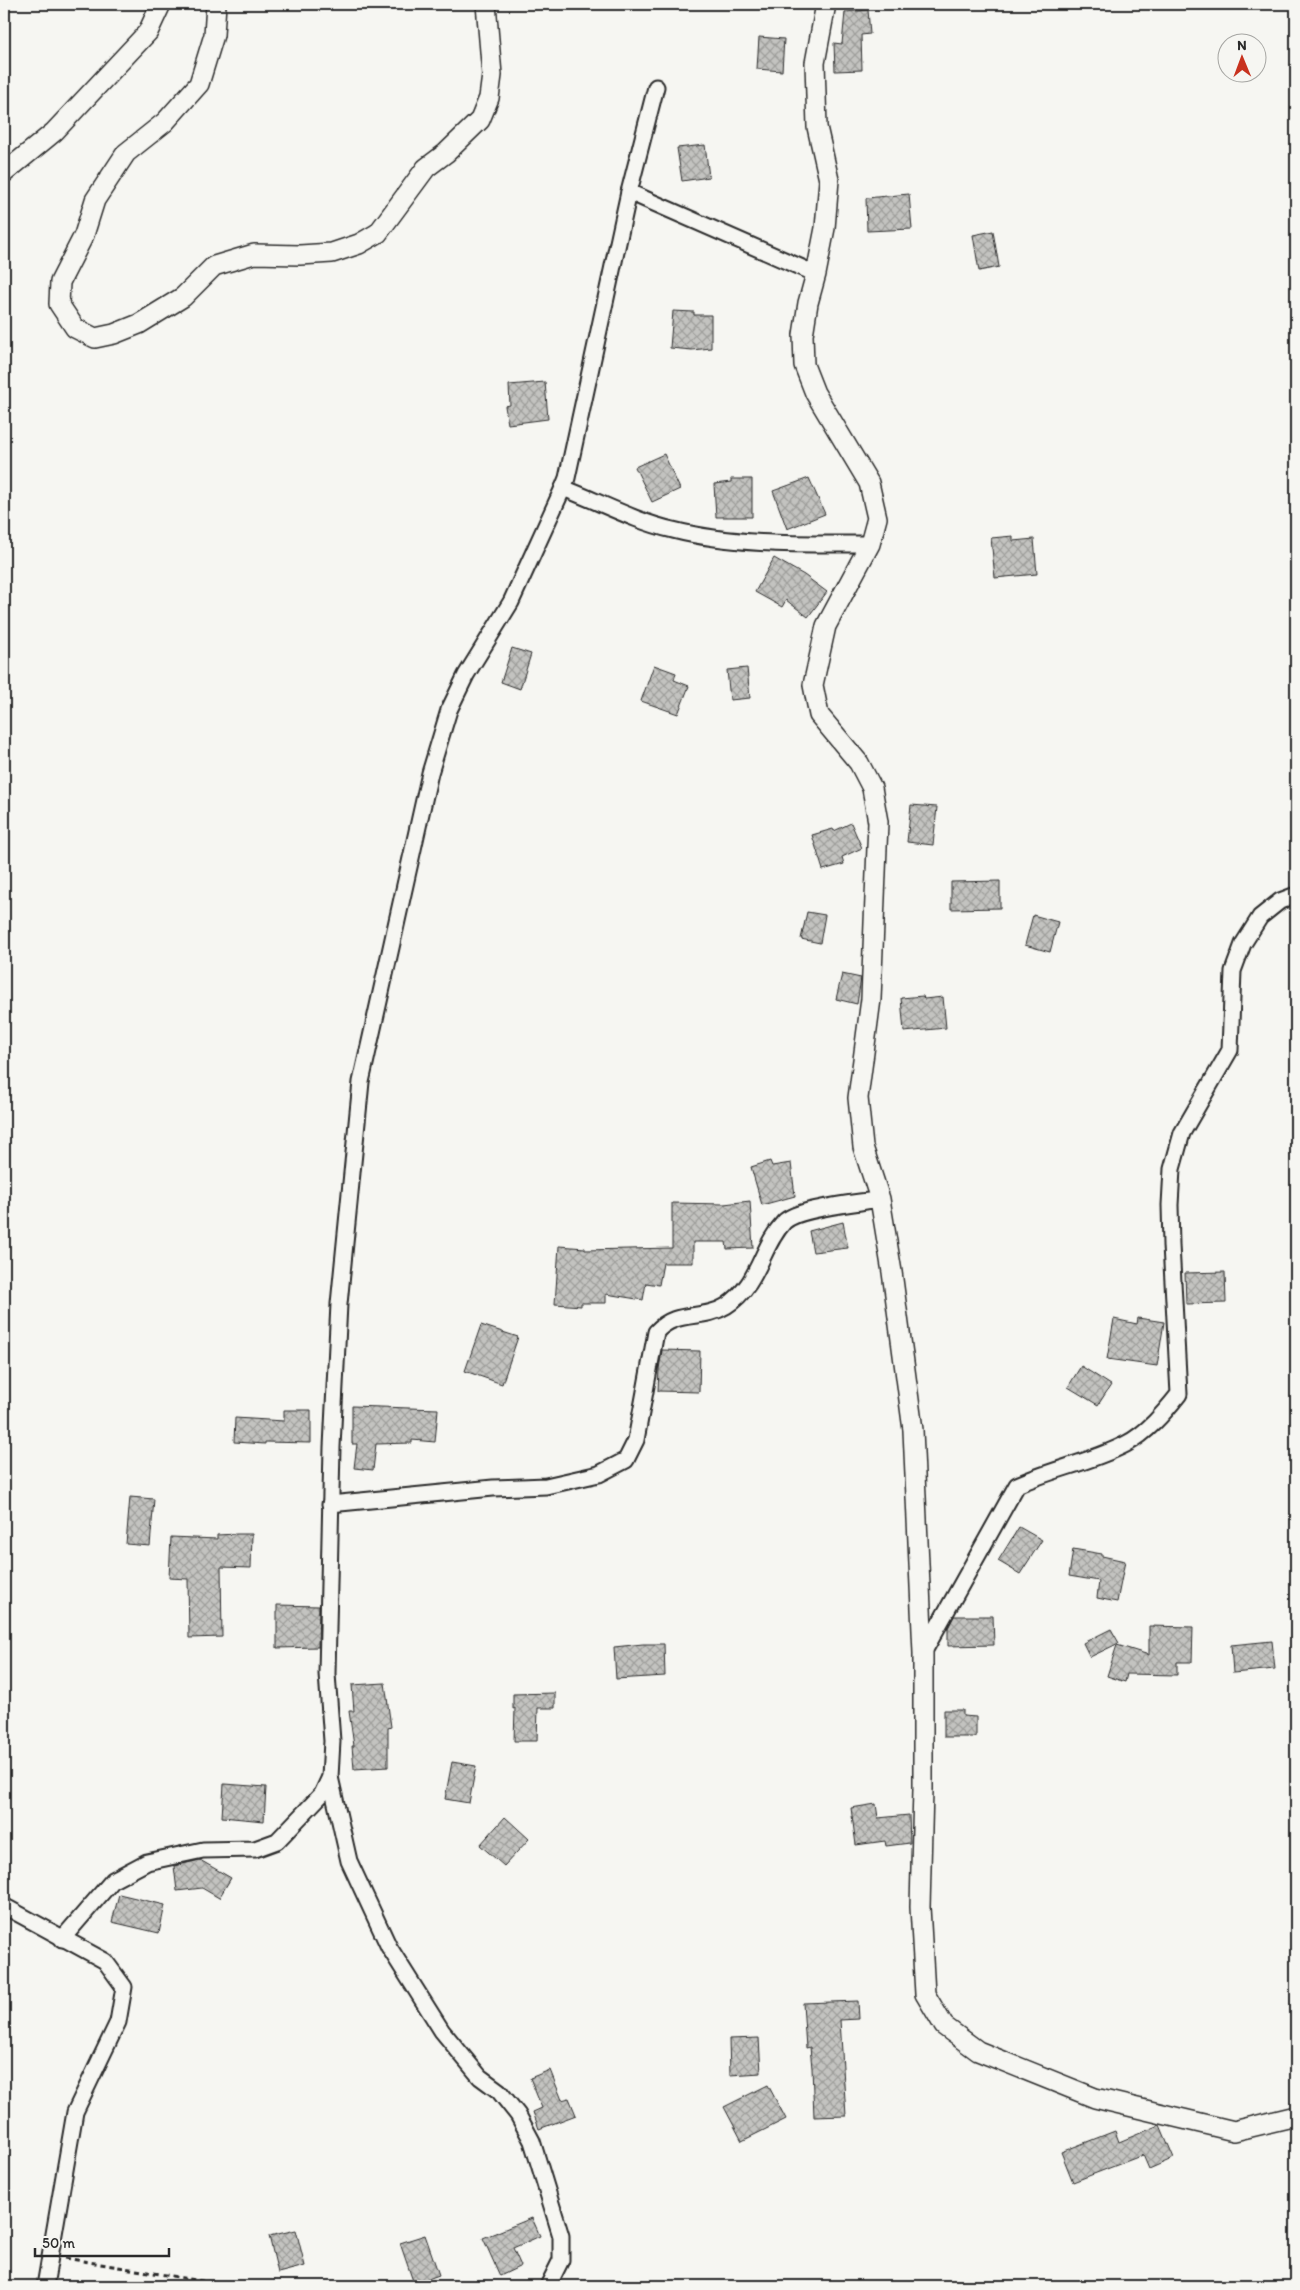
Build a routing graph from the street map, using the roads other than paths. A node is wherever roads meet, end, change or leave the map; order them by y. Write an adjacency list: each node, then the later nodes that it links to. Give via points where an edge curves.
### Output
1 (161, 4): 6 (street, via 148,32 54,132)
2 (216, 4): 3 (street, via 214,34 198,84 164,122 126,154 94,200 84,235 60,282 59,304 75,328 95,338 139,324 183,297 214,266 254,254 332,253 378,234 426,168 480,120 489,98 492,75)
3 (486, 4)
4 (826, 4): 8 (street, via 816,63 816,118 829,180 825,228)
5 (656, 87): 7 (street)
6 (4, 172)
7 (629, 192): 8 (street); 9 (street)
8 (816, 274): 10 (street, via 803,335 804,364 815,394 869,483 877,518)
9 (563, 488): 10 (street, via 674,531 735,540); 13 (street, via 511,602 448,710 430,773 361,1082 339,1304)
10 (870, 544): 12 (street, via 826,626 813,685 819,715 859,763 872,788 878,822 871,998 858,1098 863,1147)
11 (1296, 895): 14 (street, via 1280,901 1260,916 1243,944 1233,971 1230,1050 1182,1133 1172,1169 1170,1245 1179,1394 1160,1417 1126,1444 1018,1485)
12 (880, 1199): 13 (street, via 804,1212 784,1221 752,1281 726,1306 664,1322 656,1332 636,1440 626,1460 599,1474 546,1486); 14 (street, via 913,1430)
13 (330, 1504): 15 (street, via 327,1674 332,1742)
14 (923, 1653): 18 (street, via 920,1907 925,1994 944,2026 978,2051 1095,2098 1234,2131)
15 (330, 1778): 17 (street, via 322,1794 277,1841 254,1849 203,1850 147,1862 113,1880); 20 (street, via 349,1861 389,1947 442,2031 480,2077 499,2091 518,2115 532,2141 561,2236 561,2260)
16 (4, 1906): 17 (street)
17 (62, 1939): 19 (street, via 105,1962 124,1987 118,2022 75,2112)
18 (1296, 2116)
19 (45, 2286)
20 (548, 2286)

